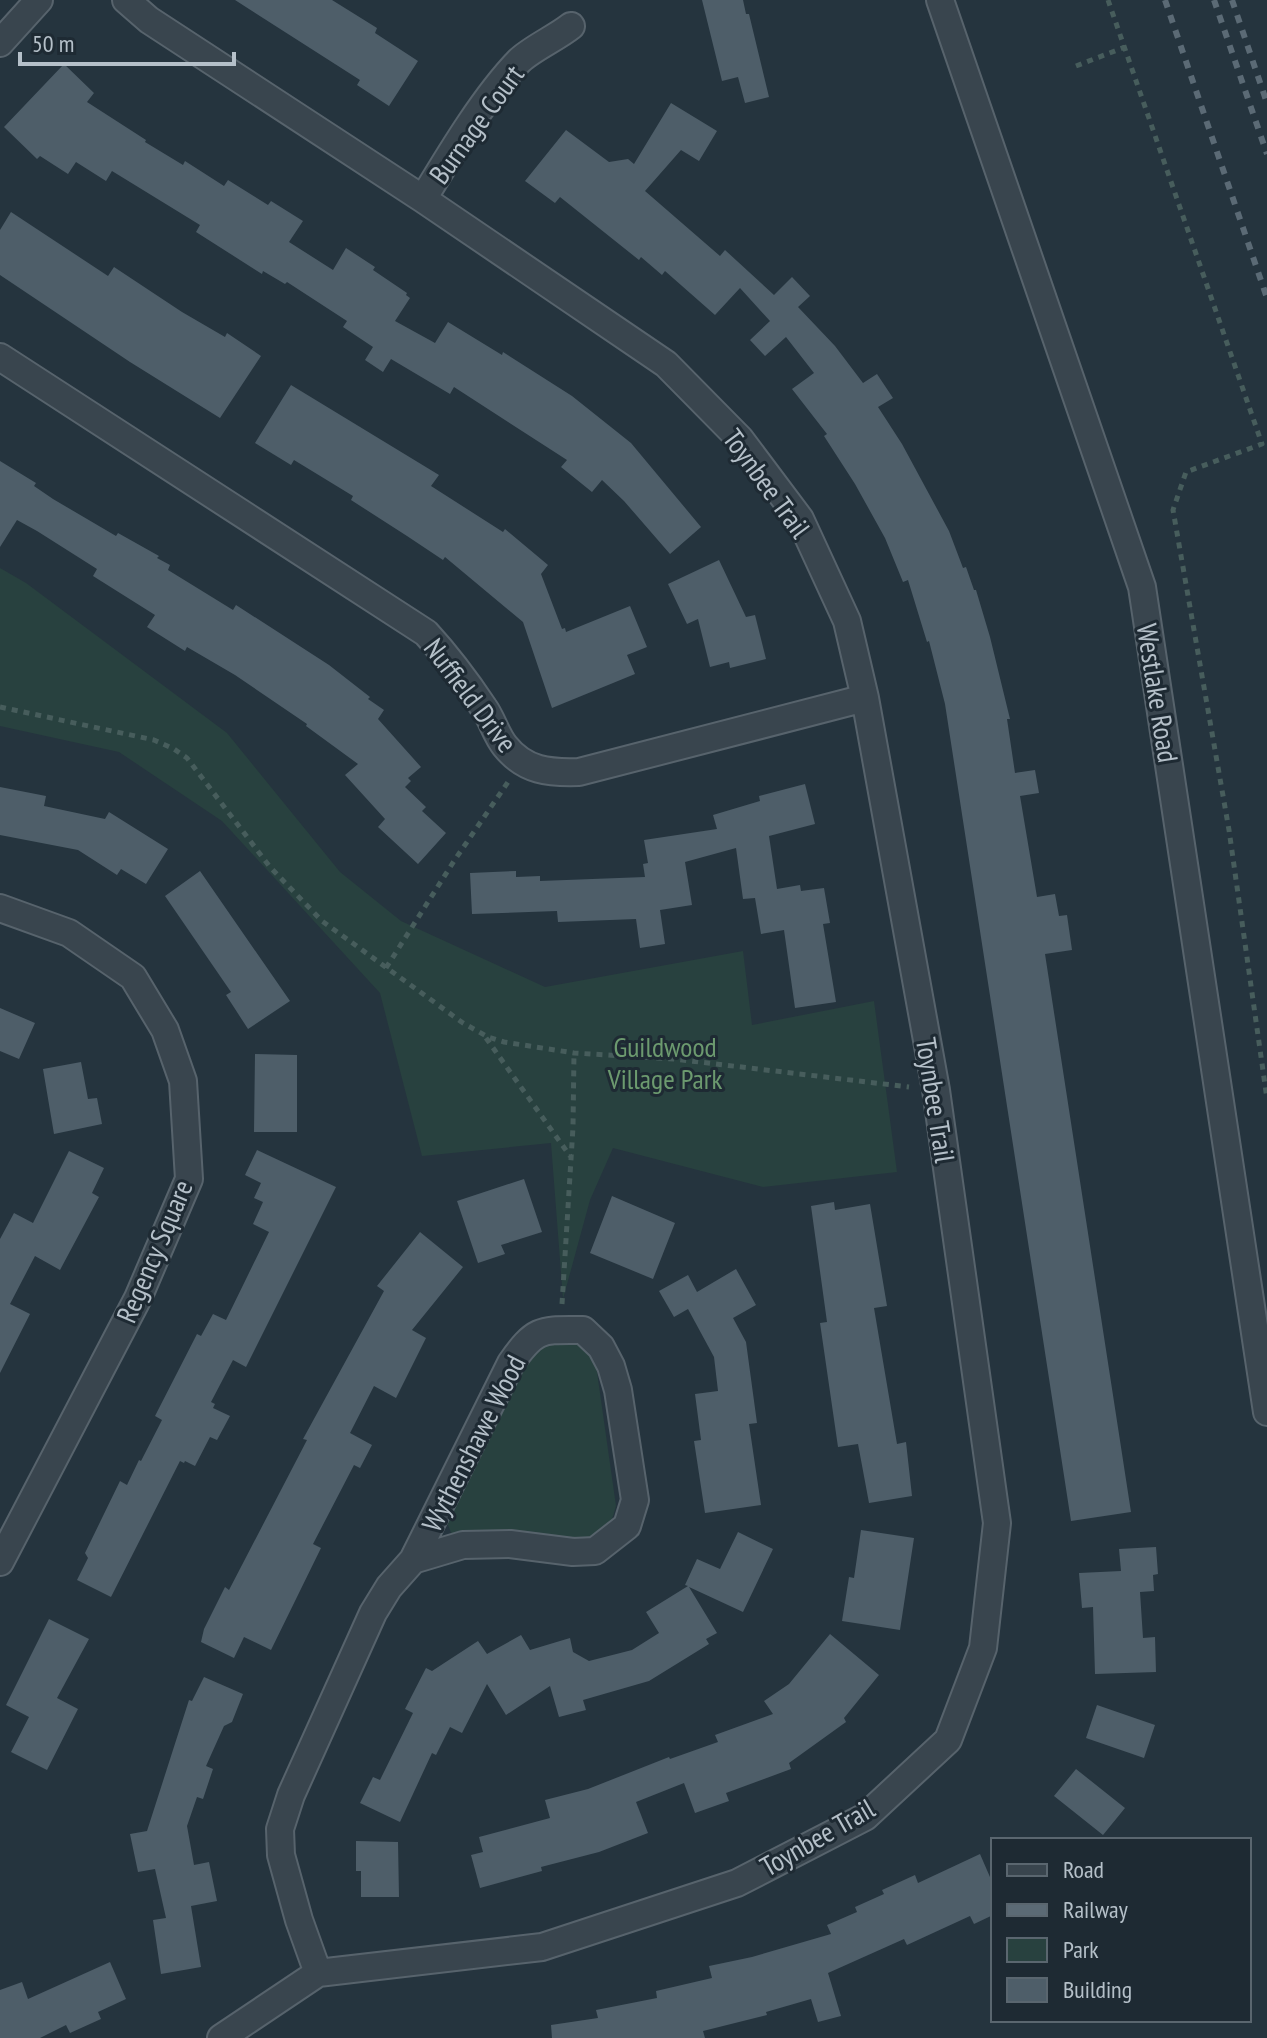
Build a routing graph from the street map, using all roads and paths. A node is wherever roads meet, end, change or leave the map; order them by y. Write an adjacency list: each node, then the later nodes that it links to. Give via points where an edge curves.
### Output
1 (39, 0): 6 (street)
2 (126, 0): 9 (street, Toynbee Trail)
3 (940, 0): 24 (street, Westlake Road, via 1142,587)
4 (1108, 0): 7 (path)
5 (571, 26): 9 (street, Burnage Court, via 521,58)
6 (0, 43)
7 (1125, 47): 8 (path); 12 (path)
8 (1076, 66)
9 (423, 199): 13 (street, Toynbee Trail, via 666,364 740,439 800,519 847,621)
10 (0, 357): 15 (street, Nuffield Drive, via 426,633 453,662 504,746)
11 (1244, 369): 12 (path)
12 (1236, 372): 21 (path, via 1262,444 1186,472 1173,510 1229,830)
13 (865, 698): 15 (street, Nuffield Drive, via 579,772 548,773); 20 (street, Toynbee Trail)
14 (0, 707): 17 (path, via 154,740 179,752 301,901)
15 (522, 762): 17 (path)
16 (0, 908): 26 (street, Regency Square, via 69,933 133,977 165,1030 183,1081 189,1179 138,1298)
17 (386, 968): 18 (path)
18 (482, 1034): 19 (path); 22 (path)
19 (574, 1053): 20 (path, via 674,1059); 22 (path)
20 (936, 1090): 27 (street, Toynbee Trail, via 997,1523 983,1648 948,1740 865,1817 737,1883 542,1947)
21 (1267, 1099)
22 (570, 1156): 23 (path)
23 (560, 1330): 25 (street, Wythenshawe Wood, via 539,1331 498,1383); 25 (street, Wythenshawe Wood, via 583,1330 611,1366 635,1500 627,1526 595,1551 463,1545)
24 (1267, 1412)
25 (413, 1560): 27 (street, Wythenshawe Wood, via 373,1613 280,1829 281,1855)
26 (0, 1562)
27 (318, 1973): 28 (street, Toynbee Trail)
28 (221, 2038)

